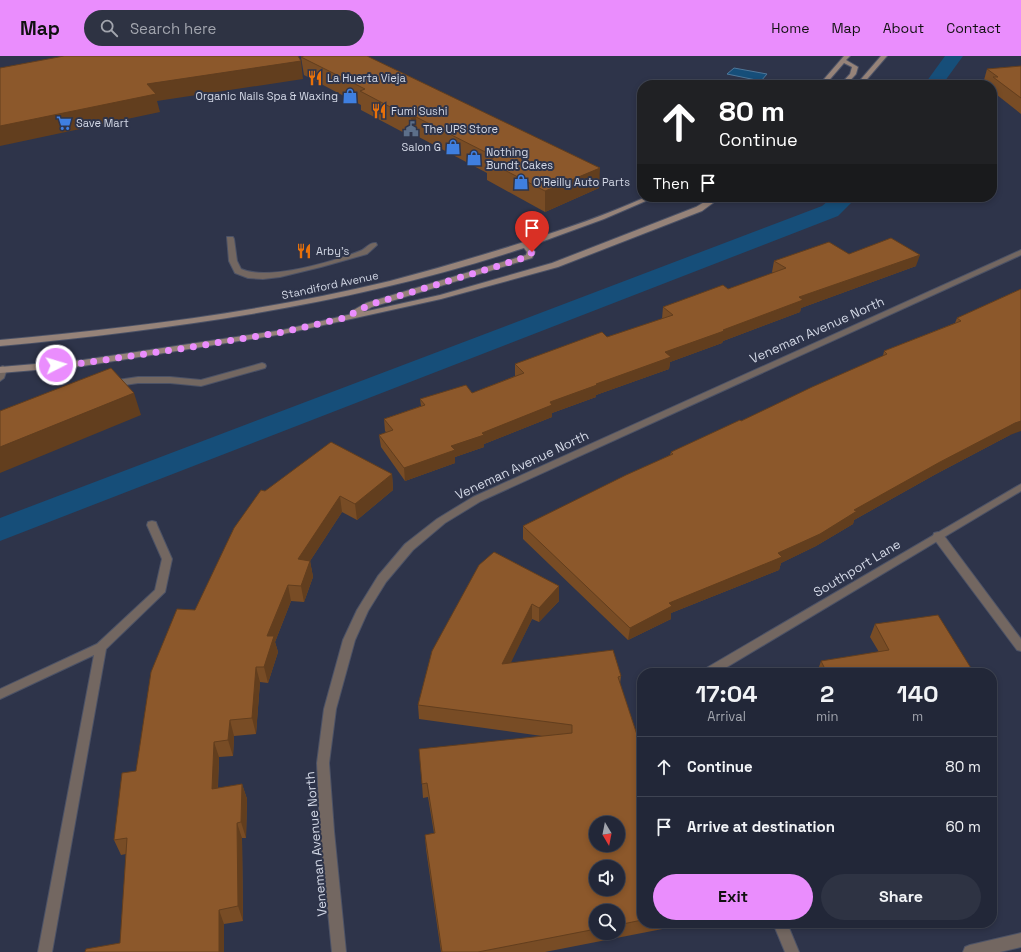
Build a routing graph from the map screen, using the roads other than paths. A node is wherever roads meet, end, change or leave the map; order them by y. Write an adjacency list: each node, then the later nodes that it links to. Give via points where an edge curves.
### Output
1 (884, 56): 5 (main road)
2 (845, 58): 3 (main road); 4 (main road, via 855,67)
3 (826, 80)
4 (847, 80)
5 (863, 80)
6 (639, 202): 9 (main road, Standiford Avenue)
7 (710, 202): 12 (main road, via 699,209 555,265 441,297)
8 (230, 239): 10 (street, via 237,271 261,278 289,273 364,252)
9 (525, 244): 12 (main road, via 532,252 529,256 369,305); 13 (main road, Standiford Avenue, via 410,279 286,306 126,331)
10 (373, 245)
11 (1021, 252): 27 (street, Veneman Avenue North, via 477,499 441,521 410,548 382,579 363,610 349,640 330,709 323,763)
12 (344, 318): 15 (main road, via 283,332 164,351)
13 (0, 343)
14 (262, 366): 16 (street, via 201,383 138,380)
15 (1, 372)
16 (101, 386)
17 (1021, 487): 19 (street, Southport Lane)
18 (152, 525): 20 (street, via 167,559 160,592)
19 (938, 536): 21 (street); 22 (street, Southport Lane)
20 (101, 647): 23 (street); 26 (street)
21 (1021, 647)
22 (715, 668)
23 (0, 694)
24 (782, 928): 28 (street)
25 (1021, 940): 29 (street)
26 (45, 952)
27 (339, 952)
28 (792, 952)
29 (970, 952)

